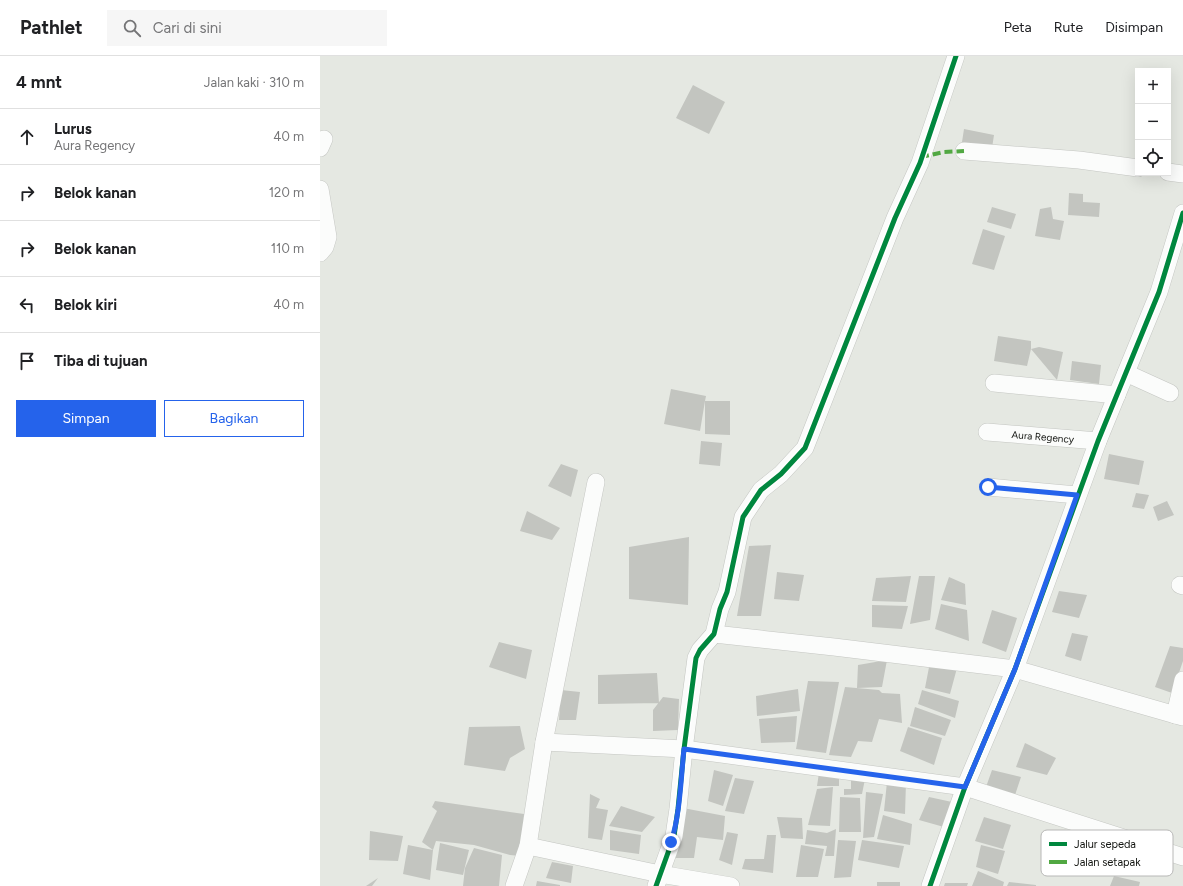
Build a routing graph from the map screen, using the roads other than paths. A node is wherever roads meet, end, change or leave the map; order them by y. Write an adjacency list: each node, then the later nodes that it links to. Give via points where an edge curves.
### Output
1 (956, 56): 18 (street, via 920,163 895,218 805,448 761,490 743,517 728,592 720,609)
2 (964, 151): 3 (street, via 1079,160)
3 (1135, 168)
4 (1171, 172): 5 (street)
5 (1183, 174)
6 (320, 189): 8 (street, via 328,237)
7 (1183, 213): 9 (street, via 1159,292)
8 (320, 253)
9 (1126, 373): 11 (street); 12 (street)
10 (994, 384): 12 (street)
11 (1170, 393)
12 (1117, 395): 14 (street)
13 (987, 432): 14 (street, Aura Regency)
14 (1098, 441): 17 (street)
15 (596, 482): 22 (street)
16 (988, 487): 17 (street)
17 (1077, 495): 19 (street)
18 (714, 634): 19 (street); 23 (street, via 696,658)
19 (1015, 669): 21 (street); 24 (street)
20 (1183, 680): 21 (street)
21 (1179, 716)
22 (544, 742): 23 (street); 26 (street)
23 (684, 749): 24 (street); 27 (street, via 674,836)
24 (965, 787): 25 (street); 30 (street)
25 (1104, 830)
26 (528, 846): 27 (street); 28 (street)
27 (658, 880): 29 (street)
28 (514, 886)
29 (731, 886)
30 (930, 886)

